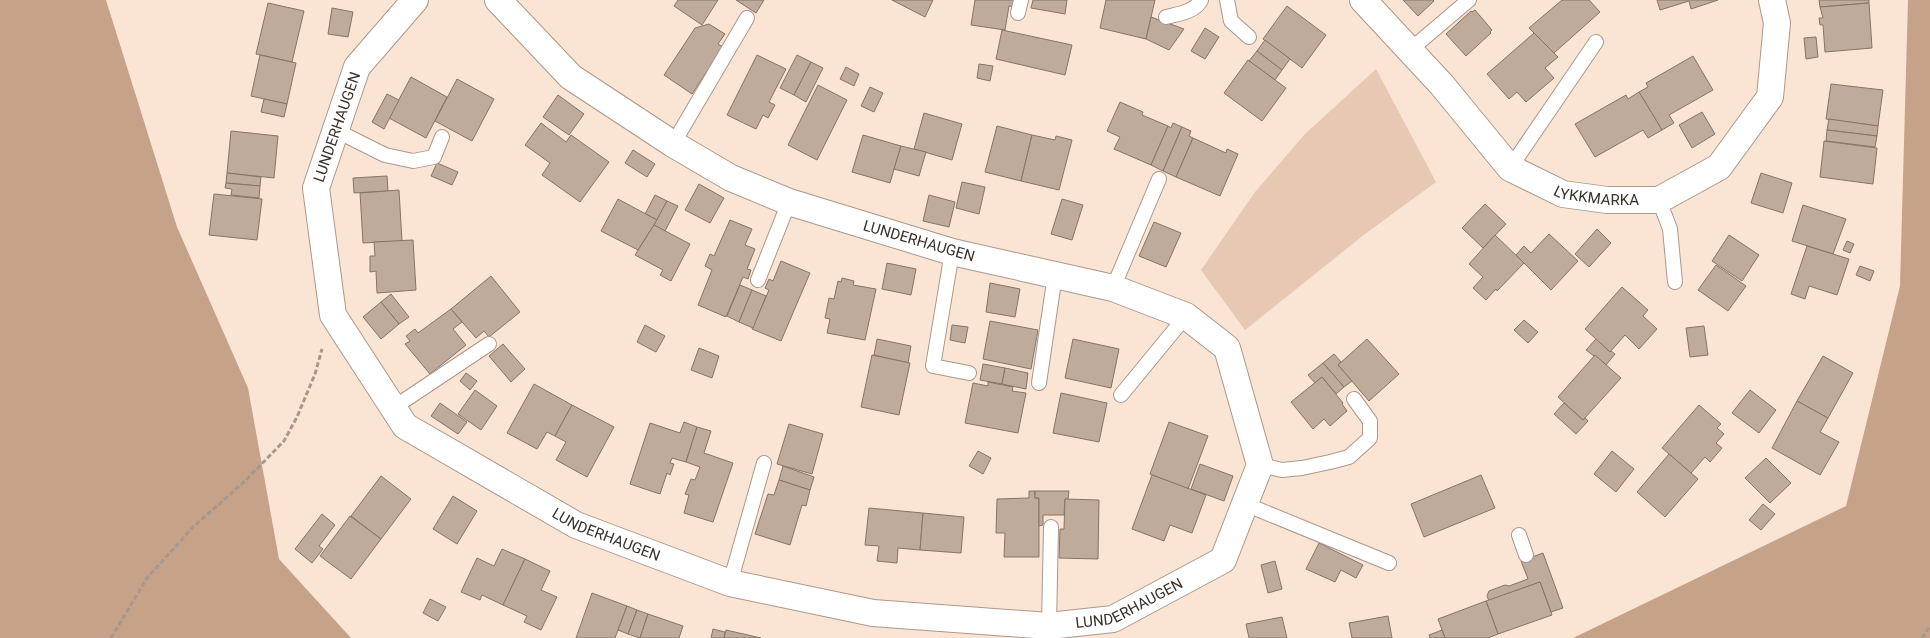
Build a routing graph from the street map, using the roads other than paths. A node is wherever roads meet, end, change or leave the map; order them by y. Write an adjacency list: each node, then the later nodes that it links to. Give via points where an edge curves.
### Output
1 (415, 0): 13 (street, LUNDERHAUGEN, via 357,67)
2 (498, 0): 15 (street, LUNDERHAUGEN, via 571,77)
3 (1201, 0): 8 (lane, via 1184,13)
4 (1227, 0): 10 (lane, via 1231,21)
5 (1364, 0): 12 (street, LYKKMARKA)
6 (1469, 0): 12 (lane)
7 (1772, 0): 18 (street, LYKKMARKA, via 1777,23 1770,97 1720,166)
8 (1166, 17)
9 (747, 18): 15 (lane)
10 (1249, 38)
11 (1596, 42): 16 (lane)
12 (1410, 50): 16 (street, LYKKMARKA)
13 (336, 130): 14 (lane, via 385,155 413,160 434,157); 31 (street, LUNDERHAUGEN, via 316,188 333,315)
14 (442, 137)
15 (674, 144): 19 (street, LUNDERHAUGEN, via 731,178)
16 (1510, 168): 18 (street, LYKKMARKA, via 1563,194 1607,200)
17 (1159, 179): 24 (lane)
18 (1659, 200): 23 (lane, via 1670,228)
19 (789, 202): 20 (street, LUNDERHAUGEN); 22 (lane)
20 (952, 252): 21 (street, LUNDERHAUGEN); 27 (lane, via 933,366)
21 (1055, 275): 24 (street, LUNDERHAUGEN); 28 (lane)
22 (758, 280)
23 (1675, 282)
24 (1113, 288): 25 (street, LUNDERHAUGEN)
25 (1186, 316): 29 (lane); 33 (street, LUNDERHAUGEN, via 1227,348)
26 (489, 344): 31 (lane)
27 (968, 373)
28 (1039, 383)
29 (1121, 395)
30 (1354, 398): 33 (lane, via 1370,421 1370,438 1349,457 1282,470)
31 (394, 408): 39 (street, LUNDERHAUGEN, via 405,426 576,525)
32 (764, 463): 39 (lane)
33 (1260, 464): 34 (street, LUNDERHAUGEN)
34 (1245, 504): 38 (lane); 40 (street, LUNDERHAUGEN, via 1223,560 1113,619)
35 (1051, 527): 40 (lane)
36 (1519, 535): 37 (lane)
37 (1526, 555)
38 (1389, 563)
39 (730, 584): 40 (street, LUNDERHAUGEN, via 873,613)
40 (1049, 626)

